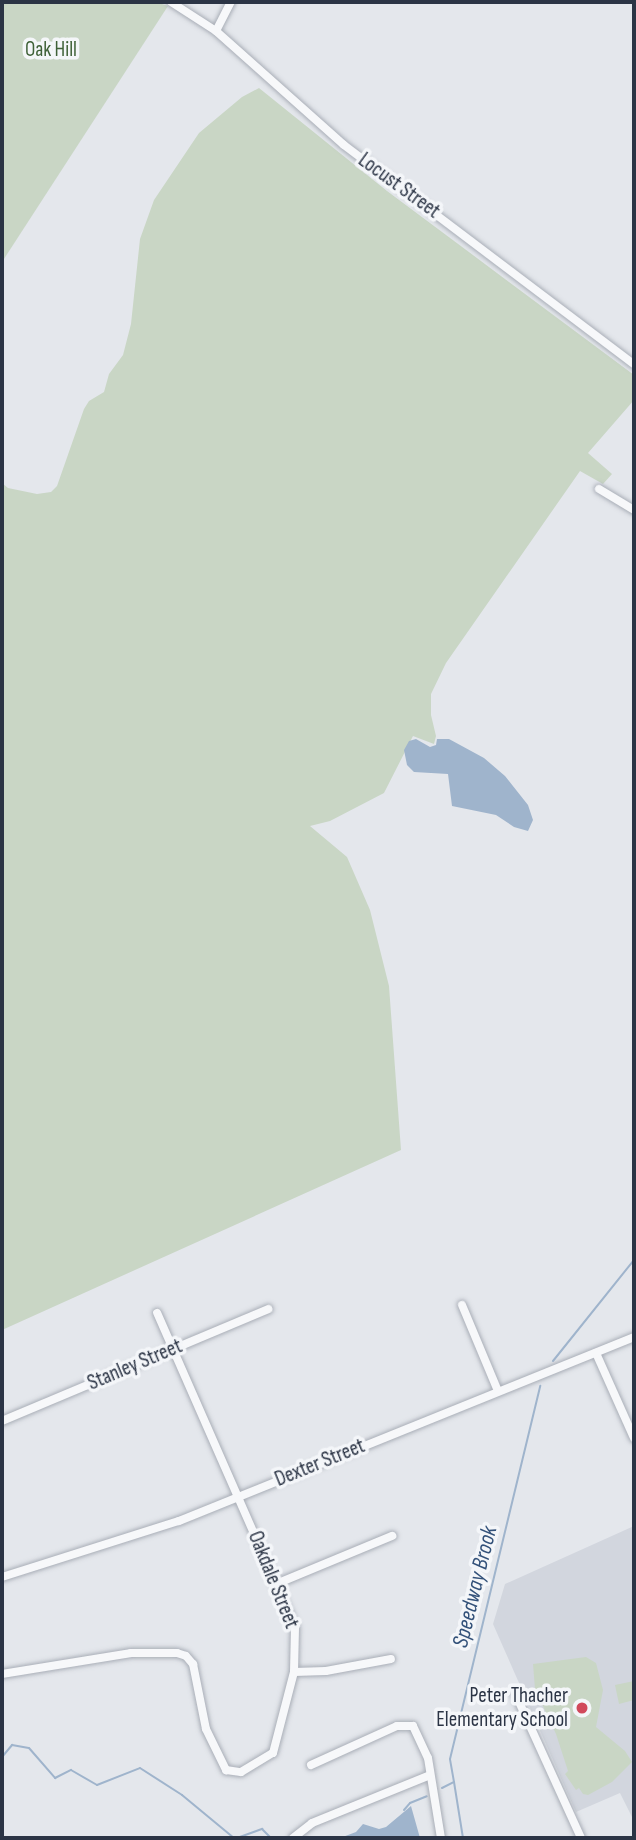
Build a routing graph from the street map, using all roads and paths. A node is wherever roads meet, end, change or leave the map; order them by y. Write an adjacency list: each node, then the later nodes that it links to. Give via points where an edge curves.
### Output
1 (171, 2): 3 (street, Locust Street)
2 (232, 2): 3 (street)
3 (216, 30): 4 (street, Locust Street, via 336,139)
4 (634, 364)
5 (600, 489): 6 (street)
6 (634, 510)
7 (462, 1305): 13 (street)
8 (268, 1309): 11 (street, Stanley Street)
9 (157, 1313): 11 (street, Oakdale Street)
10 (634, 1338): 12 (street, Dexter Street)
11 (170, 1350): 14 (street, Stanley Street); 16 (street, Oakdale Street)
12 (596, 1353): 13 (street, Dexter Street); 15 (street)
13 (498, 1391): 16 (street, Dexter Street)
14 (2, 1421)
15 (634, 1437)
16 (238, 1497): 18 (street, Dexter Street, via 179,1521); 19 (street, Oakdale Street)
17 (393, 1536): 19 (street)
18 (2, 1577)
19 (276, 1584): 21 (street, Oakdale Street, via 295,1627)
20 (391, 1659): 21 (street)
21 (294, 1672): 22 (street, Oakdale Street, via 273,1753 233,1773 226,1770 209,1736 193,1664 186,1656 131,1653)
22 (2, 1674)
23 (515, 1693): 28 (street)
24 (311, 1765): 25 (street, via 408,1724 422,1740)
25 (430, 1775): 26 (street, via 312,1823); 27 (street)
26 (293, 1838)
27 (441, 1838)
28 (581, 1838)

